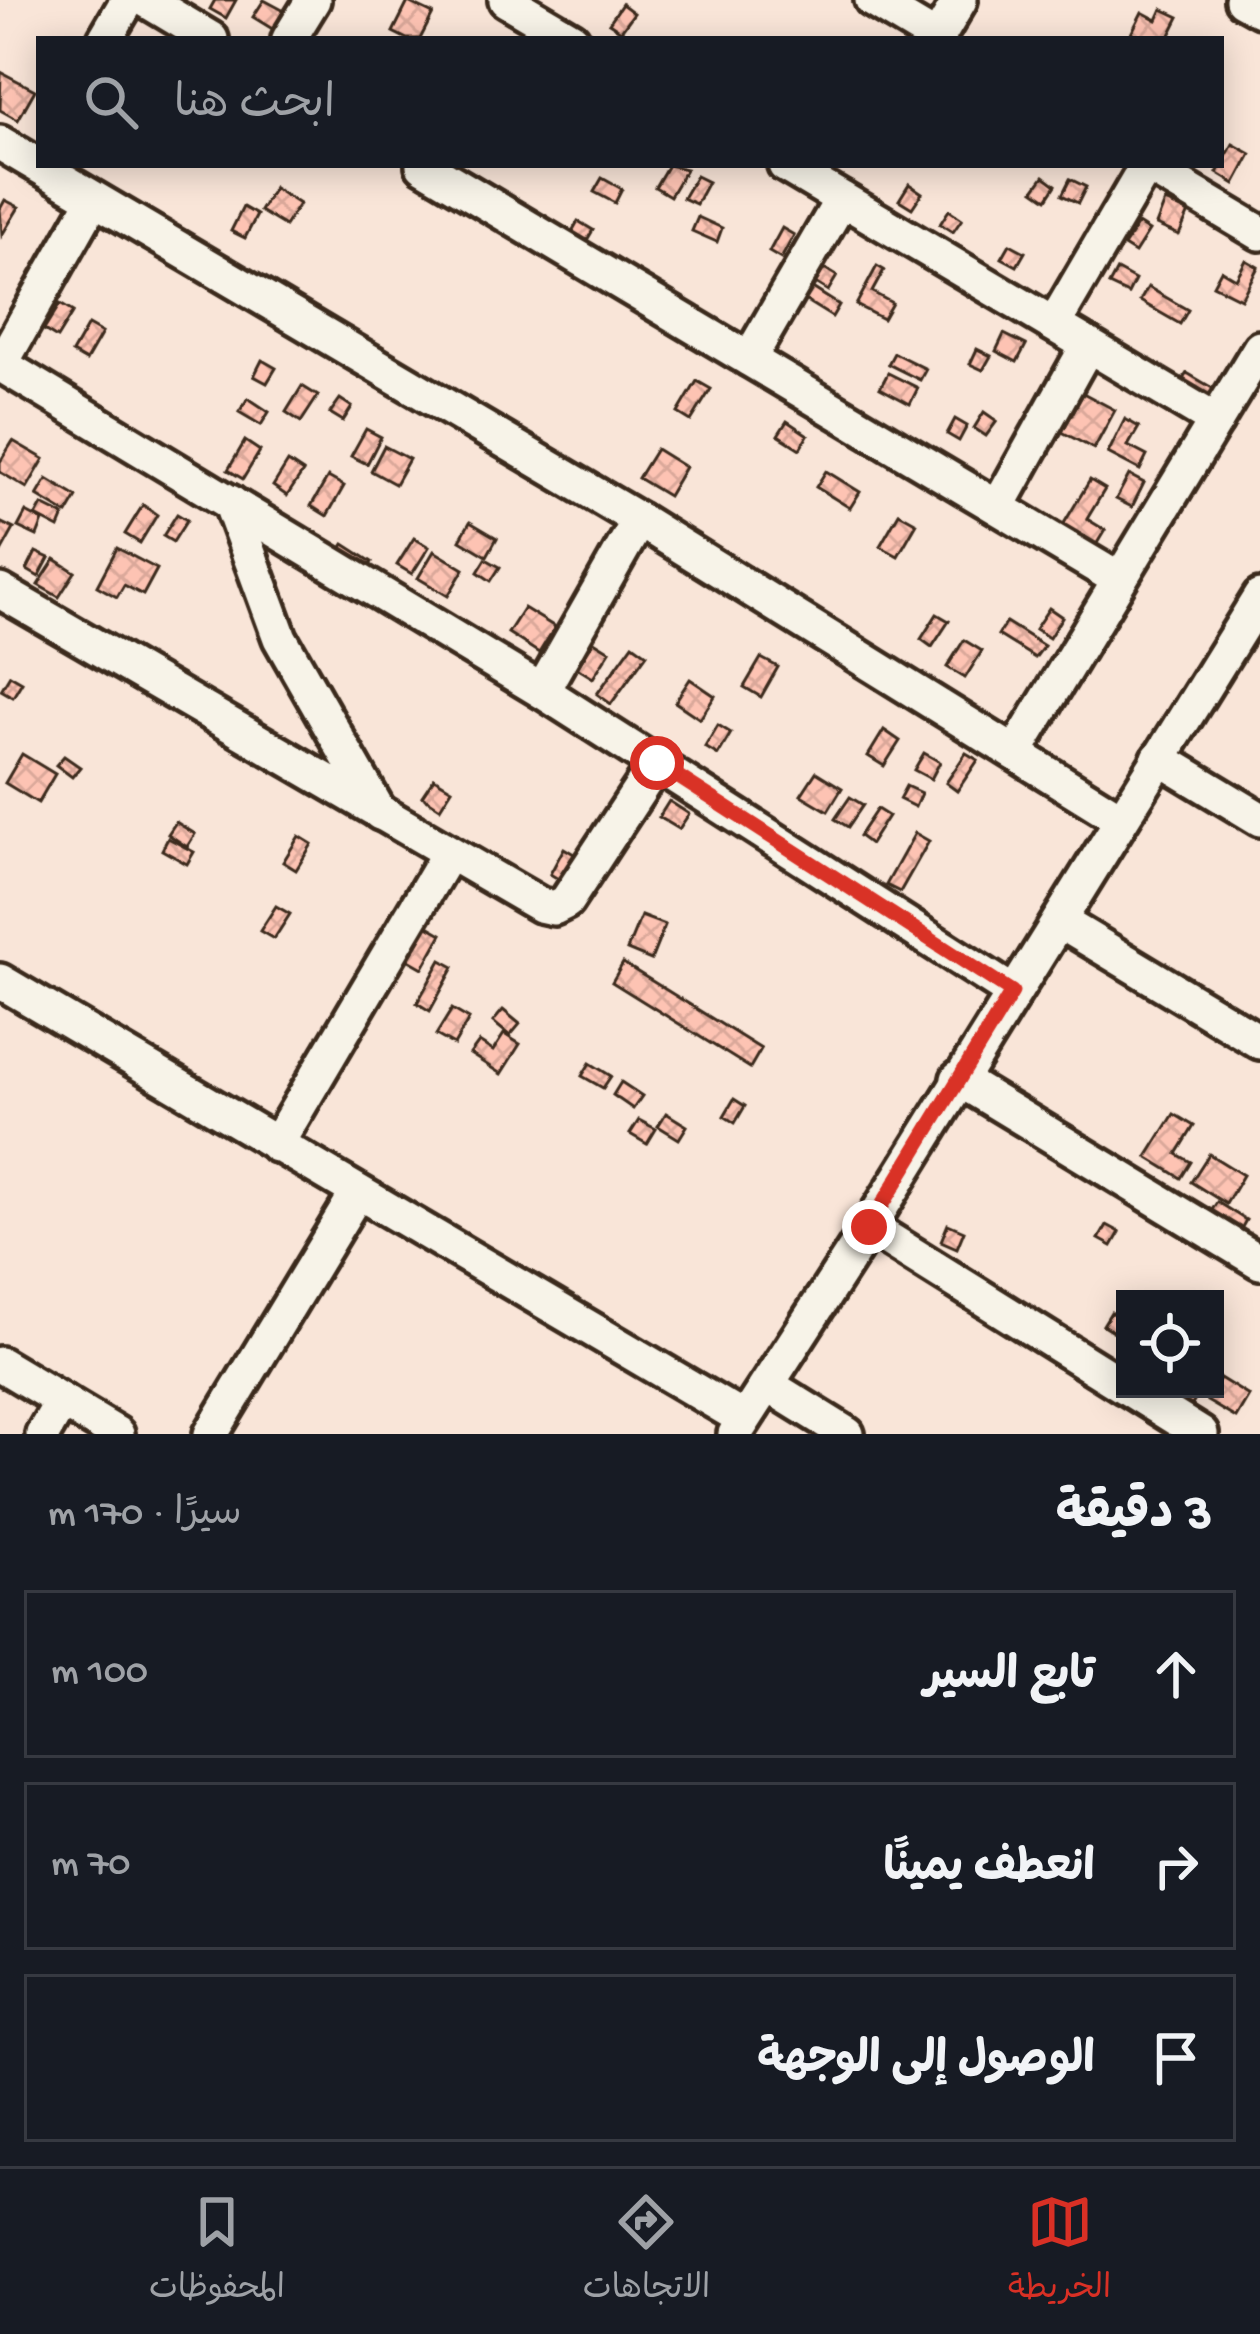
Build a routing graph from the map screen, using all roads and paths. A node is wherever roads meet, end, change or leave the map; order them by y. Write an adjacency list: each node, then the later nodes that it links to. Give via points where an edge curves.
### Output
1 (128, 0): 9 (street)
2 (146, 0): 10 (street)
3 (313, 0): 11 (street)
4 (872, 0): 13 (street)
5 (959, 0): 14 (street)
6 (1242, 0): 8 (street)
7 (514, 2): 12 (street)
8 (1260, 10)
9 (107, 36)
10 (207, 36)
11 (291, 36)
12 (567, 36)
13 (932, 36)
14 (939, 36)
15 (0, 143): 16 (street)
16 (36, 158)
17 (50, 168): 22 (street)
18 (428, 168): 28 (street)
19 (790, 168): 23 (street)
20 (1145, 168): 25 (street)
21 (1152, 168): 24 (street)
22 (94, 199): 29 (street); 33 (street)
23 (842, 199): 25 (street); 28 (street)
24 (1260, 233)
25 (1054, 324): 26 (street)
26 (1088, 345): 30 (street); 32 (street)
27 (1260, 348): 30 (street)
28 (749, 359): 32 (street)
29 (0, 364): 31 (street)
30 (1216, 421): 34 (street)
31 (230, 502): 37 (street); 41 (street, via 280,638)
32 (998, 508): 34 (street)
33 (639, 520): 37 (street); 38 (street)
34 (1118, 579): 38 (street)
35 (0, 591): 41 (street)
36 (1260, 597): 39 (street)
37 (542, 691): 40 (street)
38 (1016, 751): 42 (street)
39 (1159, 758): 42 (street); 43 (street)
40 (657, 763): 44 (street, via 566,902 554,908); 47 (street)
41 (381, 814): 44 (street)
42 (1121, 819): 45 (street)
43 (1260, 819)
44 (448, 854): 50 (street)
45 (1059, 921): 47 (street); 48 (street)
46 (0, 981): 50 (street)
47 (1012, 992): 49 (street)
48 (1260, 1042)
49 (958, 1079): 52 (street); 53 (street)
50 (276, 1145): 51 (street)
51 (357, 1192): 59 (street); 62 (street)
52 (869, 1227): 55 (street); 56 (street)
53 (1260, 1262)
54 (0, 1364): 58 (street)
55 (1116, 1381)
56 (768, 1385): 59 (street); 63 (street)
57 (1143, 1398): 64 (street)
58 (62, 1401): 60 (street); 61 (street)
59 (739, 1427)
60 (43, 1434)
61 (118, 1434)
62 (211, 1434)
63 (847, 1434)
64 (1201, 1434)

